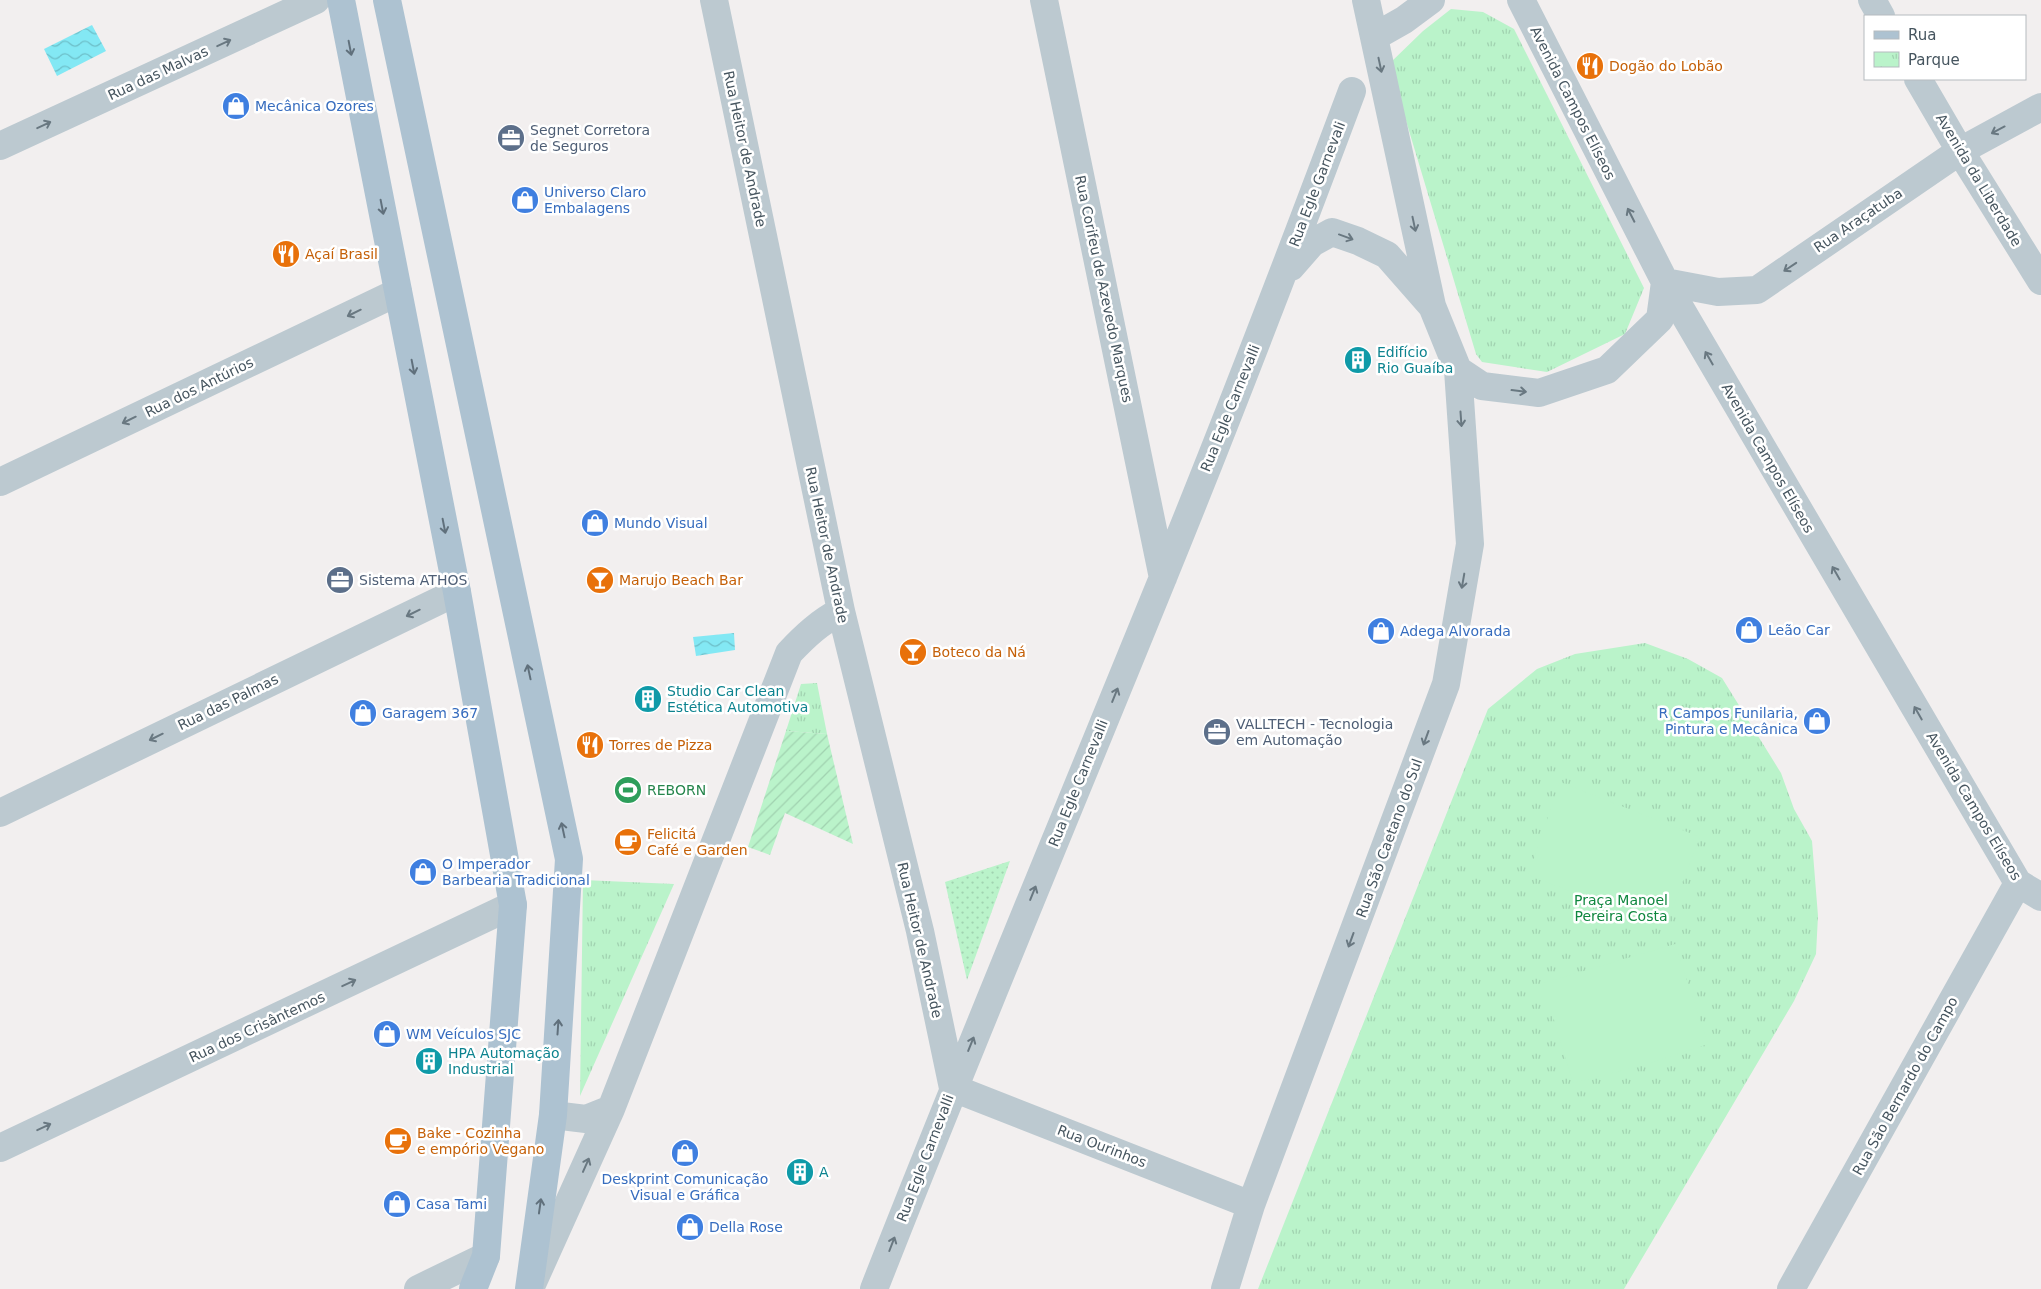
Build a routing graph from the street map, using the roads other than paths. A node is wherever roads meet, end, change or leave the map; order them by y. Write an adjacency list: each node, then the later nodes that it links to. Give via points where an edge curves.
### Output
1 (316, 0): 16 (street, Rua das Malvas, one-way to 1)
2 (341, 0): 21 (main road, one-way to 21)
3 (387, 0): 34 (main road, one-way to 3, via 569,859)
4 (714, 0): 27 (street, Rua Heitor de Andrade)
5 (1044, 0): 25 (street, Rua Corifeu de Azevedo Marques)
6 (1366, 0): 12 (street)
7 (1431, 0): 12 (street)
8 (1503, 0): 10 (street)
9 (1872, 0): 11 (street)
10 (1525, 7): 20 (street, Avenida Campos Elíseos, one-way to 10)
11 (1880, 15)
12 (1374, 37): 22 (street, one-way to 22)
13 (1919, 80): 17 (street, Avenida da Liberdade)
14 (1352, 90): 18 (street, Rua Egle Garnevali)
15 (2041, 107): 17 (street, Rua Araçatuba, one-way to 17)
16 (0, 146)
17 (1960, 150): 19 (street, Avenida da Liberdade); 20 (street, Rua Araçatuba, one-way to 20, via 1757,290 1718,292)
18 (1282, 278): 22 (street, one-way to 22, via 1312,243 1332,232 1388,256); 25 (street, Rua Egle Carnevalli)
19 (2041, 281)
20 (1665, 282): 23 (street, one-way to 20, via 1482,386 1539,393 1607,370 1660,319); 29 (street, Avenida Campos Elíseos, one-way to 20)
21 (398, 292): 24 (street, Rua dos Antúrios, one-way to 24); 26 (main road, one-way to 26)
22 (1432, 306): 23 (street, Rua São Caetano do Sul)
23 (1458, 370): 36 (street, Rua São Caetano do Sul, one-way to 36, via 1470,544 1446,684)
24 (0, 482)
25 (1163, 578): 32 (street, Rua Egle Carnevalli, one-way to 25)
26 (457, 592): 28 (street, Rua das Palmas, one-way to 28); 31 (main road)
27 (841, 611): 32 (street, Rua Heitor de Andrade, via 920,931); 33 (street, via 825,619 789,653)
28 (0, 813)
29 (2018, 883): 30 (street, Avenida Campos Elíseos); 43 (street, Rua São Bernardo do Campo)
30 (2041, 897)
31 (513, 906): 35 (street, Rua dos Crisântemos, one-way to 31); 37 (main road)
32 (953, 1088): 36 (street, Rua Ourinhos); 41 (street, Rua Egle Carnevalli, one-way to 32)
33 (611, 1109): 34 (street, via 586,1118); 40 (street, one-way to 33)
34 (552, 1115): 40 (main road, one-way to 34)
35 (0, 1148)
36 (1252, 1205): 42 (street, Rua São Caetano do Sul)
37 (486, 1256): 38 (street); 39 (main road)
38 (418, 1289)
39 (473, 1289)
40 (530, 1289)
41 (874, 1289)
42 (1225, 1289)
43 (1791, 1289)

